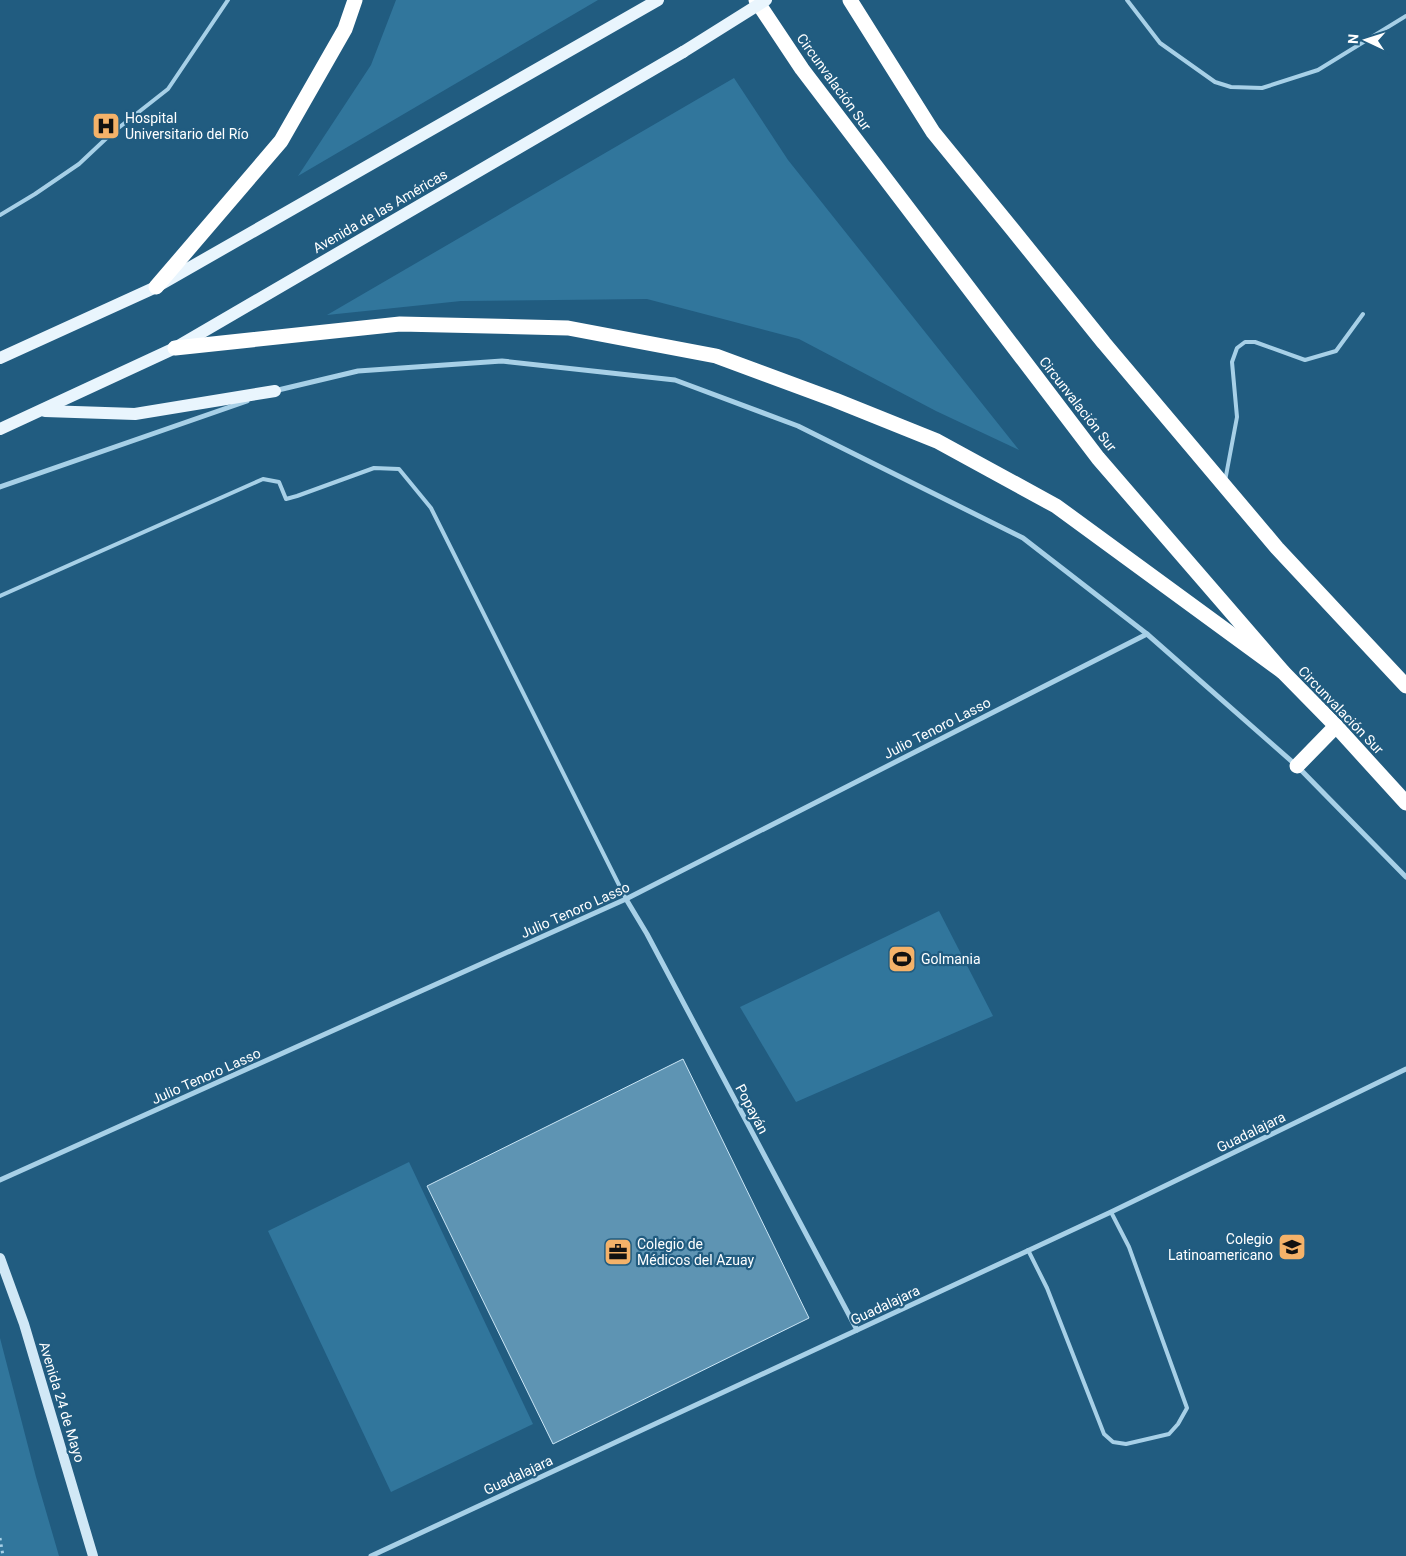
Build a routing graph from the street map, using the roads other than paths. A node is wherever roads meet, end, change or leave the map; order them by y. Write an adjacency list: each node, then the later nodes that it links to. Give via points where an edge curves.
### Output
1 (228, 0): 9 (lane, via 168,89 78,164)
2 (355, 0): 10 (highway, via 345,29 281,141)
3 (658, 0): 10 (main road)
4 (756, 0): 21 (highway, Circunvalación Sur, via 802,69 1098,458)
5 (766, 0): 12 (main road, Avenida de las Américas, bridge, via 683,52)
6 (850, 0): 17 (highway, via 933,132 1104,344)
7 (1127, 0): 8 (lane, via 1160,43 1215,82 1231,87 1262,88 1318,70)
8 (1406, 16)
9 (0, 215)
10 (156, 287): 13 (main road)
11 (1363, 314): 17 (lane, via 1336,351 1321,356 1306,360 1255,342 1245,342 1237,348 1232,362 1237,417)
12 (174, 348): 15 (main road, Avenida de las Américas); 21 (highway, via 410,324 568,328 716,356 936,441 1056,506)
13 (0, 358)
14 (275, 391): 15 (main road, via 135,414); 18 (street); 20 (street, via 358,371 502,361 675,380 798,426 1023,538)
15 (42, 411): 16 (main road, Avenida de las Américas)
16 (0, 430)
17 (1224, 485): 22 (highway, via 1277,548)
18 (0, 487)
19 (0, 596): 27 (lane, via 263,479 279,482 286,499 374,468 399,469 432,508)
20 (1147, 634): 24 (street); 27 (street, Julio Tenoro Lasso)
21 (1283, 672): 23 (highway, Circunvalación Sur)
22 (1406, 686)
23 (1336, 726): 24 (highway); 25 (highway, Circunvalación Sur)
24 (1297, 766): 26 (street)
25 (1406, 803)
26 (1406, 877)
27 (626, 899): 29 (street, Julio Tenoro Lasso); 33 (street, Popayán)
28 (1406, 1069): 30 (street, Guadalajara)
29 (0, 1180)
30 (1111, 1212): 31 (street, Guadalajara); 31 (lane, via 1129,1247 1187,1408 1169,1434 1126,1444 1113,1442 1104,1434)
31 (1028, 1250): 33 (street, Guadalajara)
32 (0, 1258): 34 (main road, Avenida 24 de Mayo, via 24,1324)
33 (857, 1330): 35 (street, Guadalajara)
34 (93, 1556)
35 (371, 1556)

